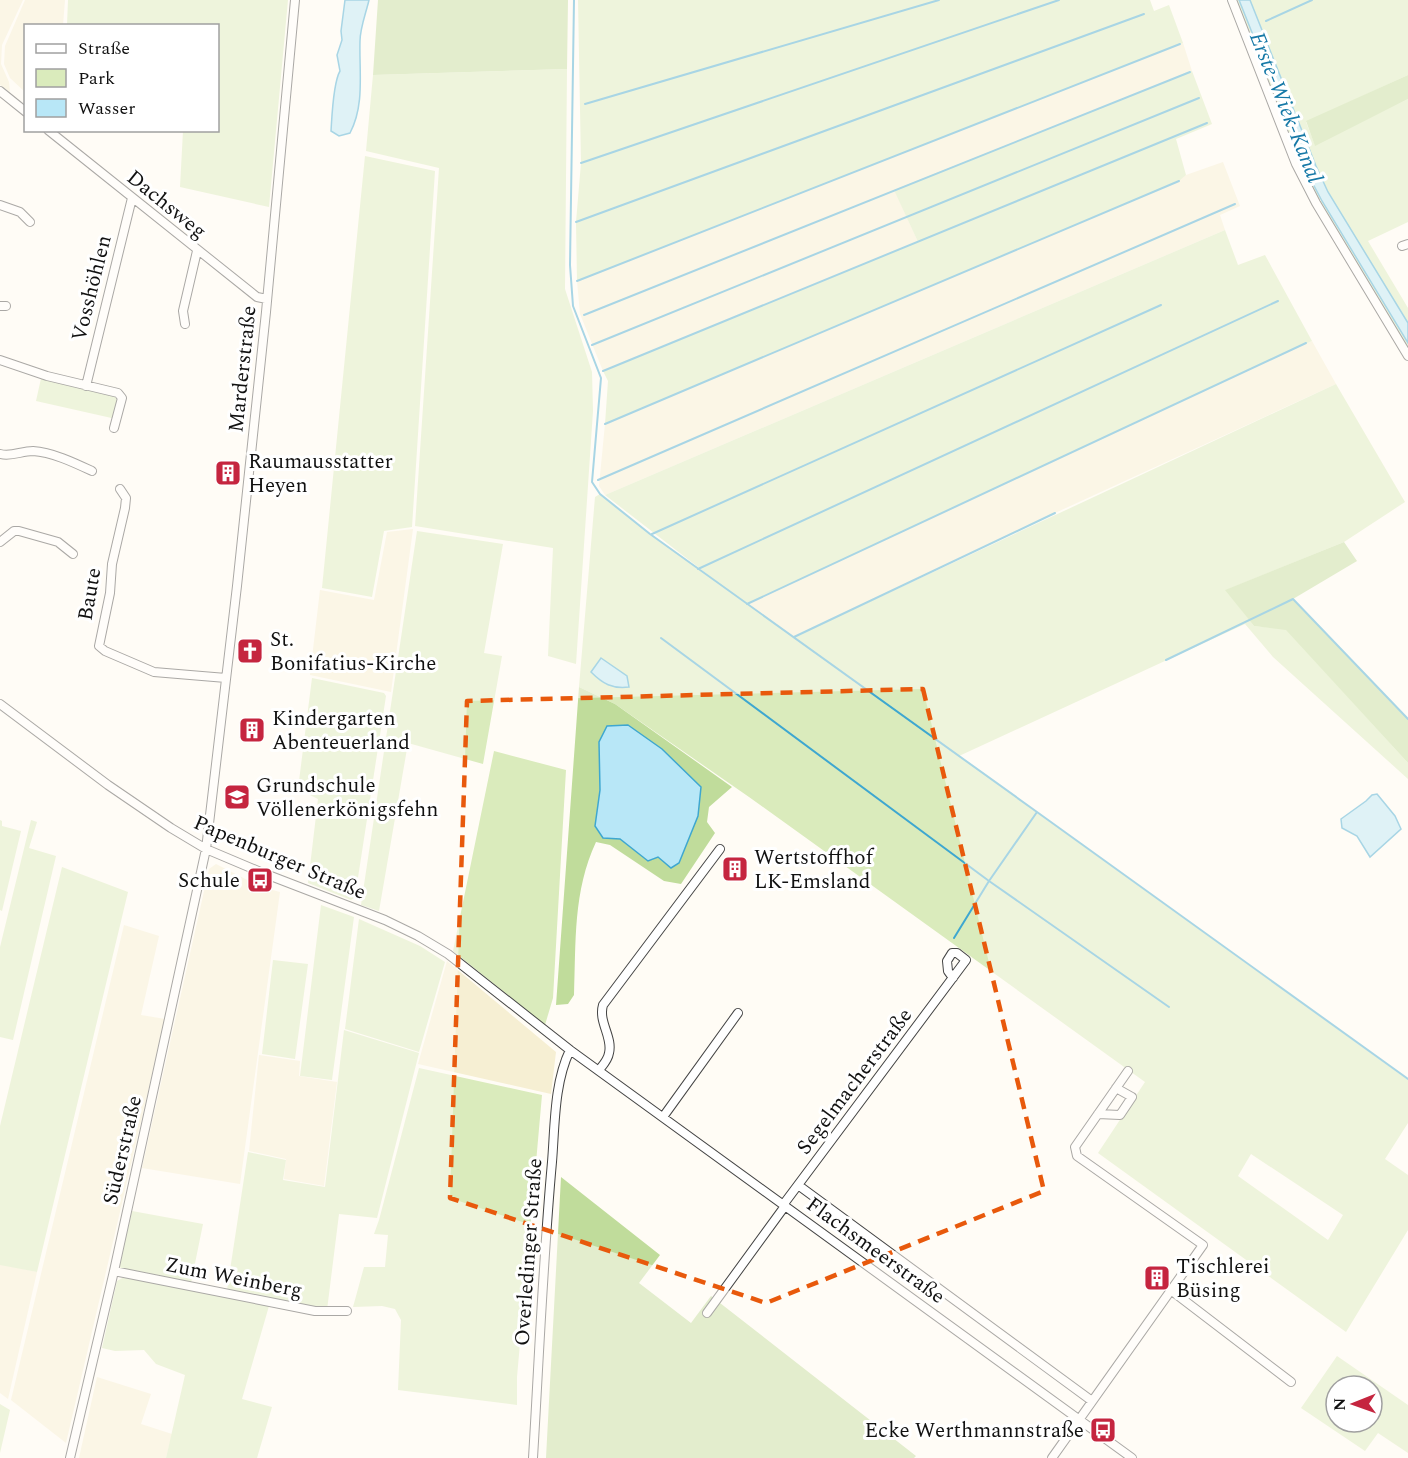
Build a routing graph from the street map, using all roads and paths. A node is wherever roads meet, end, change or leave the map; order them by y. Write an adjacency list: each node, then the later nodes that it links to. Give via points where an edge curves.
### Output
1 (295, 0): 10 (street, Marderstraße)
2 (1232, 0): 12 (street, via 1296,164)
3 (0, 92): 4 (street)
4 (24, 110)
5 (50, 132): 6 (street, Dachsweg)
6 (132, 198): 9 (street, Dachsweg); 14 (street, Vosshöhlen)
7 (0, 205): 8 (street, via 20,212)
8 (30, 222)
9 (197, 251): 10 (street, Dachsweg, via 257,297); 11 (street, via 183,311)
10 (267, 299): 21 (street, Marderstraße)
11 (185, 324)
12 (1408, 356)
13 (0, 360): 14 (street)
14 (86, 386): 15 (street, via 120,394)
15 (114, 428)
16 (0, 454): 17 (street, via 33,451 66,459)
17 (92, 471)
18 (120, 489): 21 (street, Baute, via 126,498 125,508 99,646 154,672)
19 (0, 542): 20 (street, via 19,531 58,542)
20 (73, 554)
21 (226, 678): 23 (street, Marderstraße)
22 (0, 704): 23 (street, Papenburger Straße, via 108,785)
23 (206, 849): 27 (street, Papenburger Straße, via 418,936 448,954); 36 (street, Süderstraße)
24 (720, 849): 29 (street, via 603,1005 600,1014 610,1049)
25 (953, 978): 34 (street, Segelmacherstraße)
26 (738, 1013): 33 (street)
27 (550, 1035): 28 (street, Flachsmeerstraße)
28 (570, 1050): 29 (street, Flachsmeerstraße); 44 (street, Overledinger Straße, via 563,1064 549,1190)
29 (599, 1070): 33 (street, Flachsmeerstraße)
30 (1128, 1071): 31 (street)
31 (1116, 1088): 32 (street); 32 (street, via 1132,1097 1120,1115)
32 (1098, 1114): 37 (street, via 1075,1147 1077,1156 1203,1245)
33 (663, 1117): 35 (street, Flachsmeerstraße)
34 (798, 1185): 35 (street, Segelmacherstraße); 41 (street, Flachsmeerstraße)
35 (784, 1205): 39 (street, Segelmacherstraße); 42 (street, Flachsmeerstraße)
36 (114, 1271): 38 (street, Zum Weinberg, via 315,1311); 43 (street, Süderstraße)
37 (1172, 1291): 40 (street); 41 (street)
38 (347, 1311)
39 (707, 1313)
40 (1291, 1382)
41 (1092, 1401): 42 (street)
42 (1079, 1419): 45 (street); 46 (street, Flachsmeerstraße)
43 (70, 1458)
44 (533, 1458)
45 (1052, 1458)
46 (1132, 1458)

